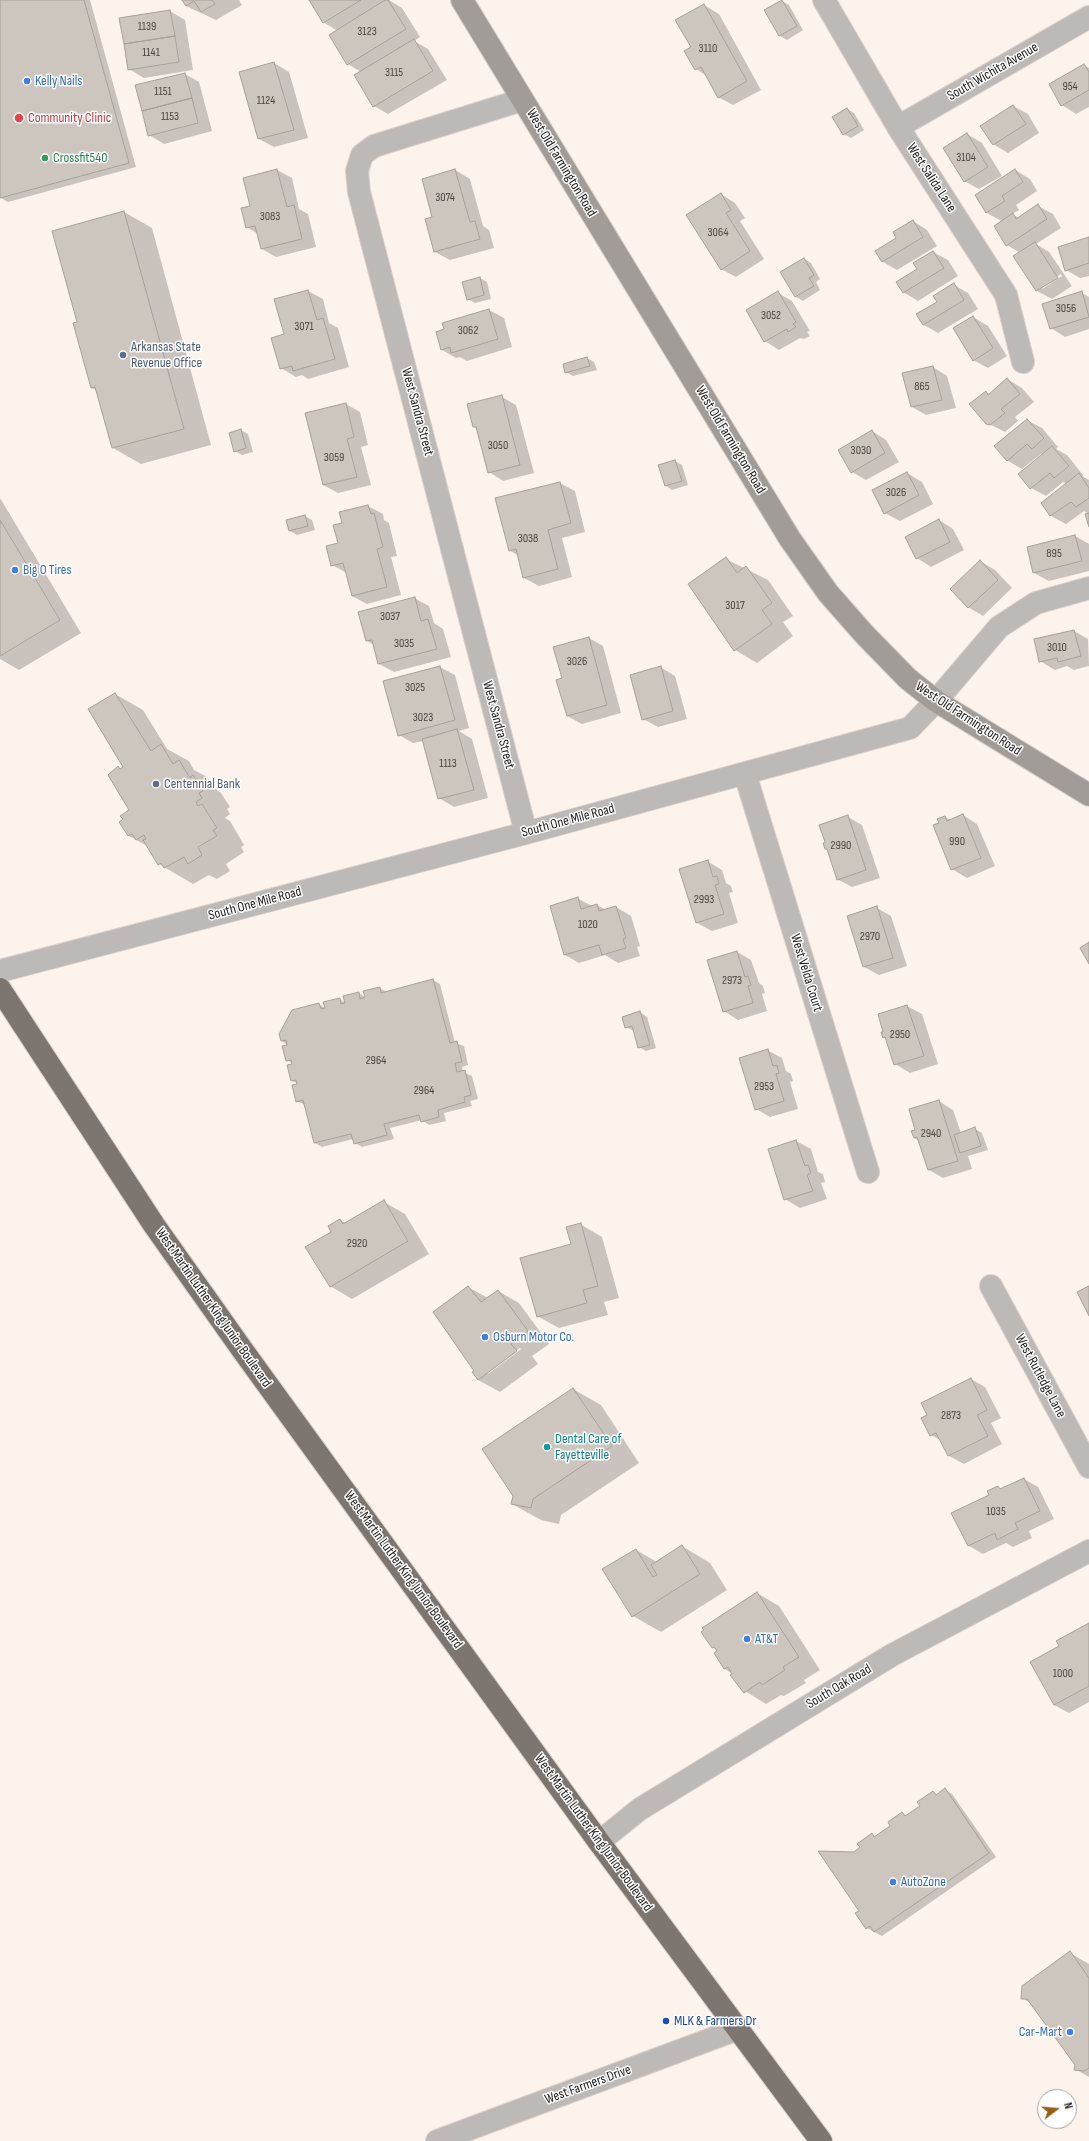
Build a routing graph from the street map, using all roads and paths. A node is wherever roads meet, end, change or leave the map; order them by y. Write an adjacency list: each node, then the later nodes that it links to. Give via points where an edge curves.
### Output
1 (462, 0): 4 (street, West Old Farmington Road)
2 (824, 0): 5 (street, West Salida Lane)
3 (1089, 17): 5 (street, South Wichita Avenue)
4 (522, 100): 8 (street, West Old Farmington Road, via 790,539 828,593 865,635 908,679); 11 (street, West Sandra Street, via 374,146 362,155 358,171 359,192)
5 (898, 127): 6 (street, West Salida Lane, via 1006,295)
6 (1023, 362)
7 (1089, 588): 8 (street, South One Mile Road, via 1036,603 998,627)
8 (936, 701): 9 (street, South One Mile Road, via 910,728); 10 (street, West Old Farmington Road)
9 (745, 774): 11 (street, South One Mile Road); 14 (street, West Velda Court)
10 (1089, 795)
11 (526, 833): 12 (street, South One Mile Road)
12 (0, 971)
13 (0, 990): 18 (highway, West Martin Luther King Junior Boulevard, via 154,1225 236,1342)
14 (868, 1172)
15 (991, 1286): 16 (street, West Rutledge Lane)
16 (1089, 1467)
17 (1089, 1551): 18 (street, South Oak Road, via 892,1655 640,1809)
18 (600, 1842): 19 (highway, West Martin Luther King Junior Boulevard)
19 (738, 2029): 20 (street, West Farmers Drive); 21 (highway, West Martin Luther King Junior Boulevard)
20 (437, 2141)
21 (821, 2141)

